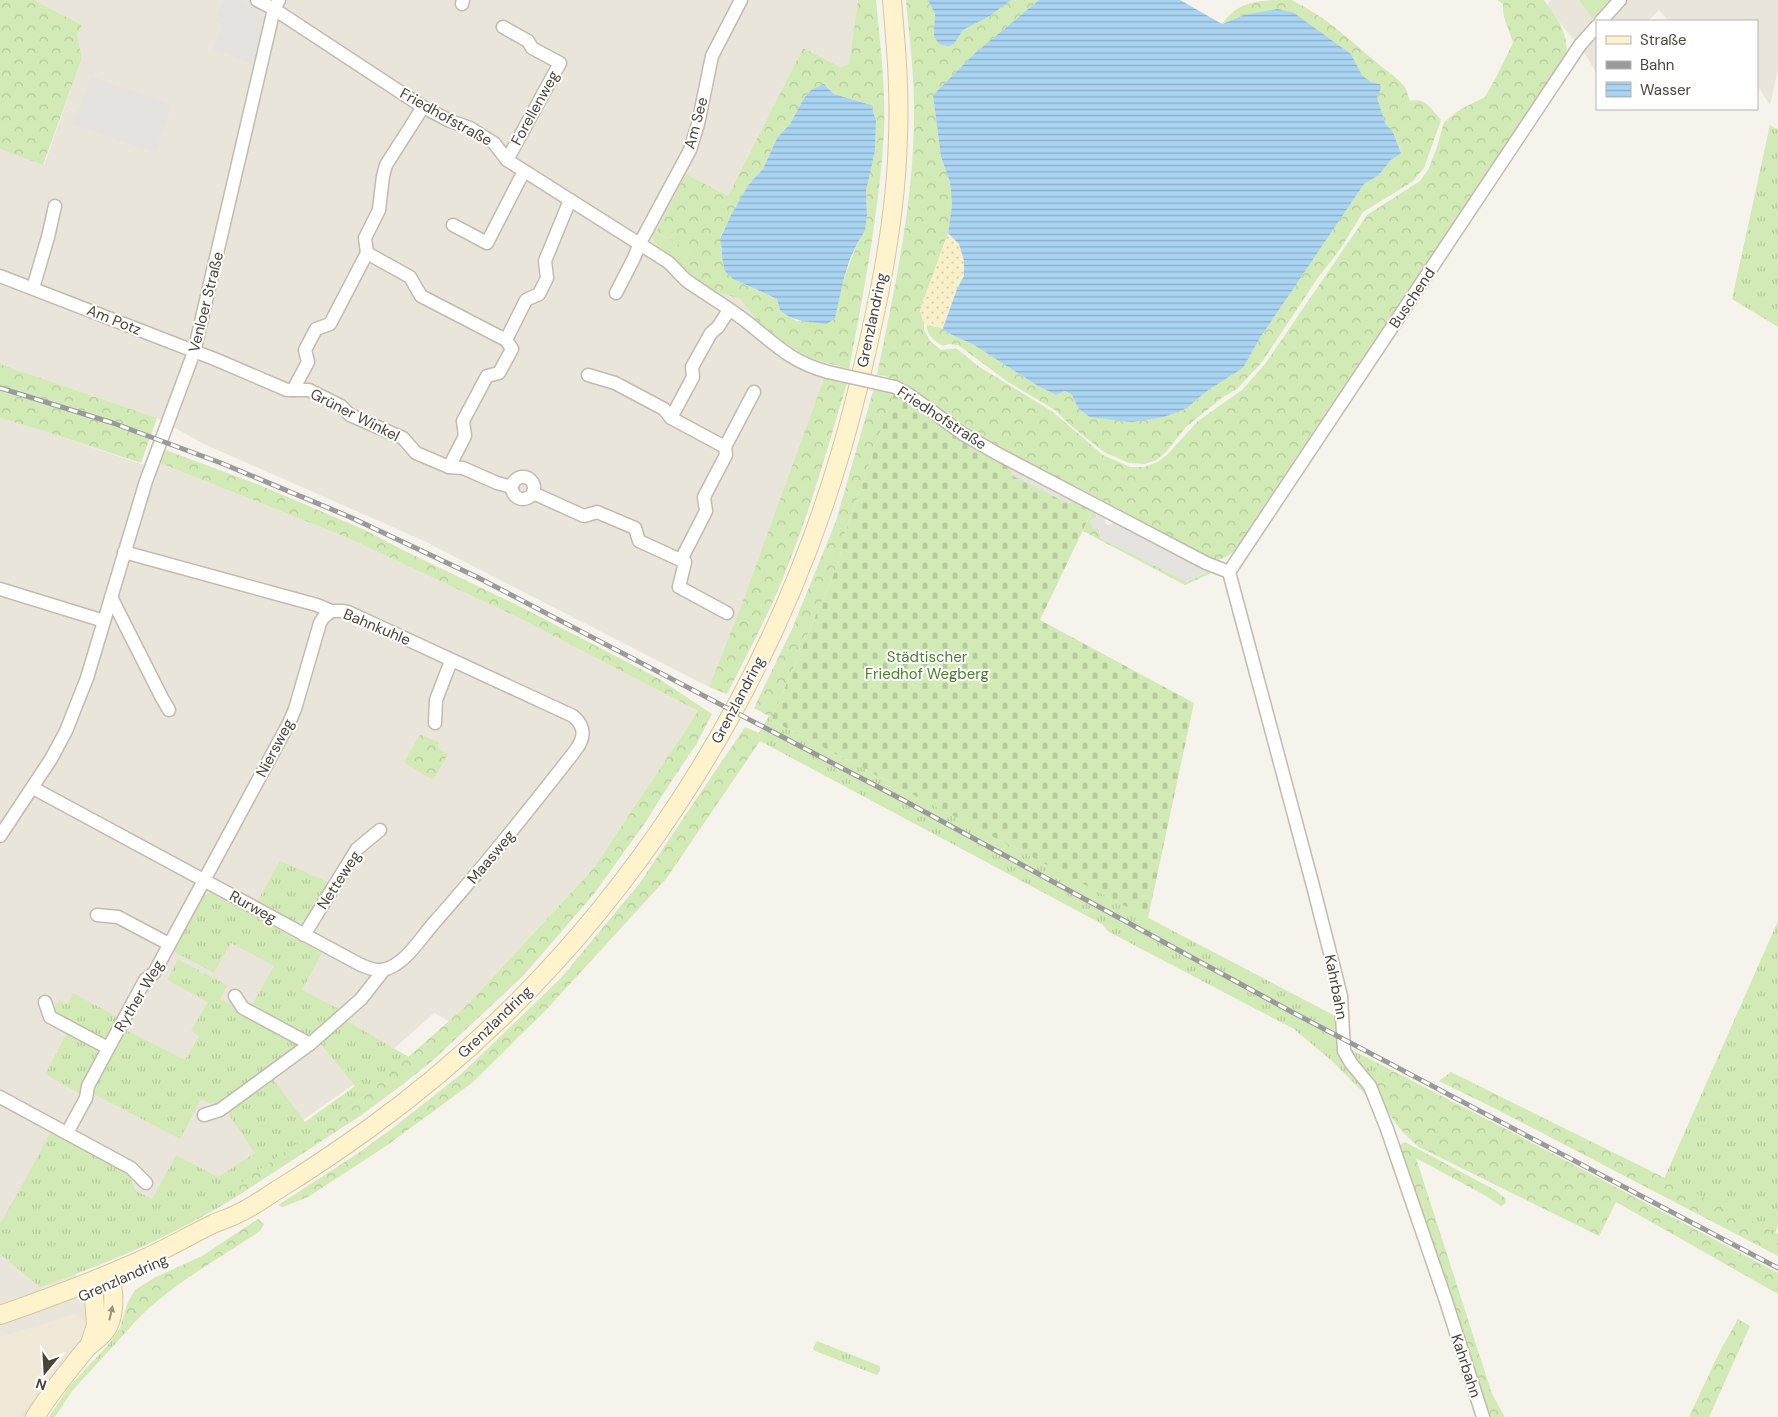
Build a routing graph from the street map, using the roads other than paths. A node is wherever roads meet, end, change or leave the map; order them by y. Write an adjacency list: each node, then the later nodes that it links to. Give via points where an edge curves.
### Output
1 (257, 0): 5 (street, Friedhofstraße)
2 (740, 0): 15 (street, Am See, via 712,56 690,150)
3 (892, 0): 57 (main road, Grenzlandring, via 899,95 897,168 874,321 847,431 812,540 769,640 687,790 634,867 576,939 539,980 452,1063 335,1153 238,1214)
4 (1620, 0): 6 (street)
5 (276, 5): 9 (street, Friedhofstraße); 22 (street, Venloer Straße)
6 (1602, 20)
7 (503, 27): 10 (street, Forellenweg, via 560,63)
8 (1596, 27): 31 (street, Buschend, via 1580,45)
9 (423, 107): 10 (street, Friedhofstraße, via 494,142); 16 (street, via 386,165 379,210 365,238)
10 (507, 160): 11 (street, Friedhofstraße)
11 (524, 171): 12 (street, Friedhofstraße); 14 (street, via 487,243)
12 (570, 200): 15 (street, Friedhofstraße); 21 (street, via 545,261 547,278 540,294 526,300)
13 (54, 206): 18 (street)
14 (453, 225)
15 (640, 243): 19 (street); 20 (street, Friedhofstraße)
16 (367, 253): 21 (street, via 410,277 421,296); 24 (street, via 330,324 316,329 305,350 308,362)
17 (0, 276): 18 (street, Am Potz)
18 (33, 288): 22 (street, Am Potz)
19 (616, 293)
20 (729, 310): 26 (street, via 710,333); 31 (street, Friedhofstraße, bridge, via 794,359 828,372 895,387 998,454)
21 (506, 340): 28 (street, via 512,349 499,373 487,376 463,421 465,436)
22 (194, 352): 24 (street, Grüner Winkel); 29 (street, Venloer Straße, via 146,481)
23 (588, 375): 26 (street, via 615,383 664,409)
24 (293, 390): 28 (street, Grüner Winkel, via 309,390 341,406 350,415 403,438 416,453)
25 (754, 392): 27 (street)
26 (671, 418): 27 (street)
27 (725, 447): 30 (street, via 726,455 704,497 706,511)
28 (448, 467): 30 (street, Grüner Winkel, via 463,468 512,487 518,498 525,499 533,493 584,516 597,512 635,528 639,541)
29 (124, 552): 33 (street, Venloer Straße); 34 (street, Bahnkuhle)
30 (681, 560): 35 (street, via 685,562 679,588)
31 (1229, 572): 63 (street, Kahrbahn, via 1341,996 1344,1051 1370,1086 1387,1129)
32 (0, 589): 36 (street)
33 (110, 598): 36 (street, Venloer Straße); 38 (street)
34 (331, 611): 37 (street, Bahnkuhle, via 348,612); 44 (street, Niersweg, via 320,623 292,716)
35 (727, 613)
36 (104, 621): 41 (street, Venloer Straße, via 75,708)
37 (451, 661): 39 (street, via 436,700); 40 (street, Bahnkuhle, via 573,716)
38 (169, 710)
39 (435, 723)
40 (584, 732): 48 (street, Maasweg, via 581,744 459,896 400,962)
41 (33, 788): 43 (street, Venloer Straße); 44 (street, Rurweg)
42 (380, 830): 46 (street, Netteweg, via 357,849)
43 (0, 836)
44 (204, 880): 46 (street, Rurweg); 47 (street, Ryther Weg)
45 (97, 914): 47 (street, Ryther Weg, via 118,917)
46 (304, 935): 48 (street, Rurweg, via 371,970)
47 (169, 944): 52 (street, Ryther Weg)
48 (383, 971): 51 (street, via 361,999)
49 (235, 996): 51 (street, via 243,1008)
50 (45, 1002): 52 (street, Ryther Weg, via 50,1017)
51 (310, 1044): 54 (street, via 220,1110)
52 (108, 1048): 55 (street, Ryther Weg)
53 (0, 1097): 55 (street)
54 (204, 1115)
55 (67, 1133): 56 (street, via 131,1168)
56 (146, 1183)
57 (111, 1279): 58 (main road, Grenzlandring); 61 (main road, one-way to 57, via 107,1328 114,1302)
58 (94, 1286): 59 (main road, Grenzlandring); 60 (main road, Grenzlandring); 61 (main road, via 96,1325)
59 (0, 1315)
60 (0, 1326)
61 (90, 1345): 62 (main road, via 54,1388)
62 (35, 1417)
63 (1483, 1417)

